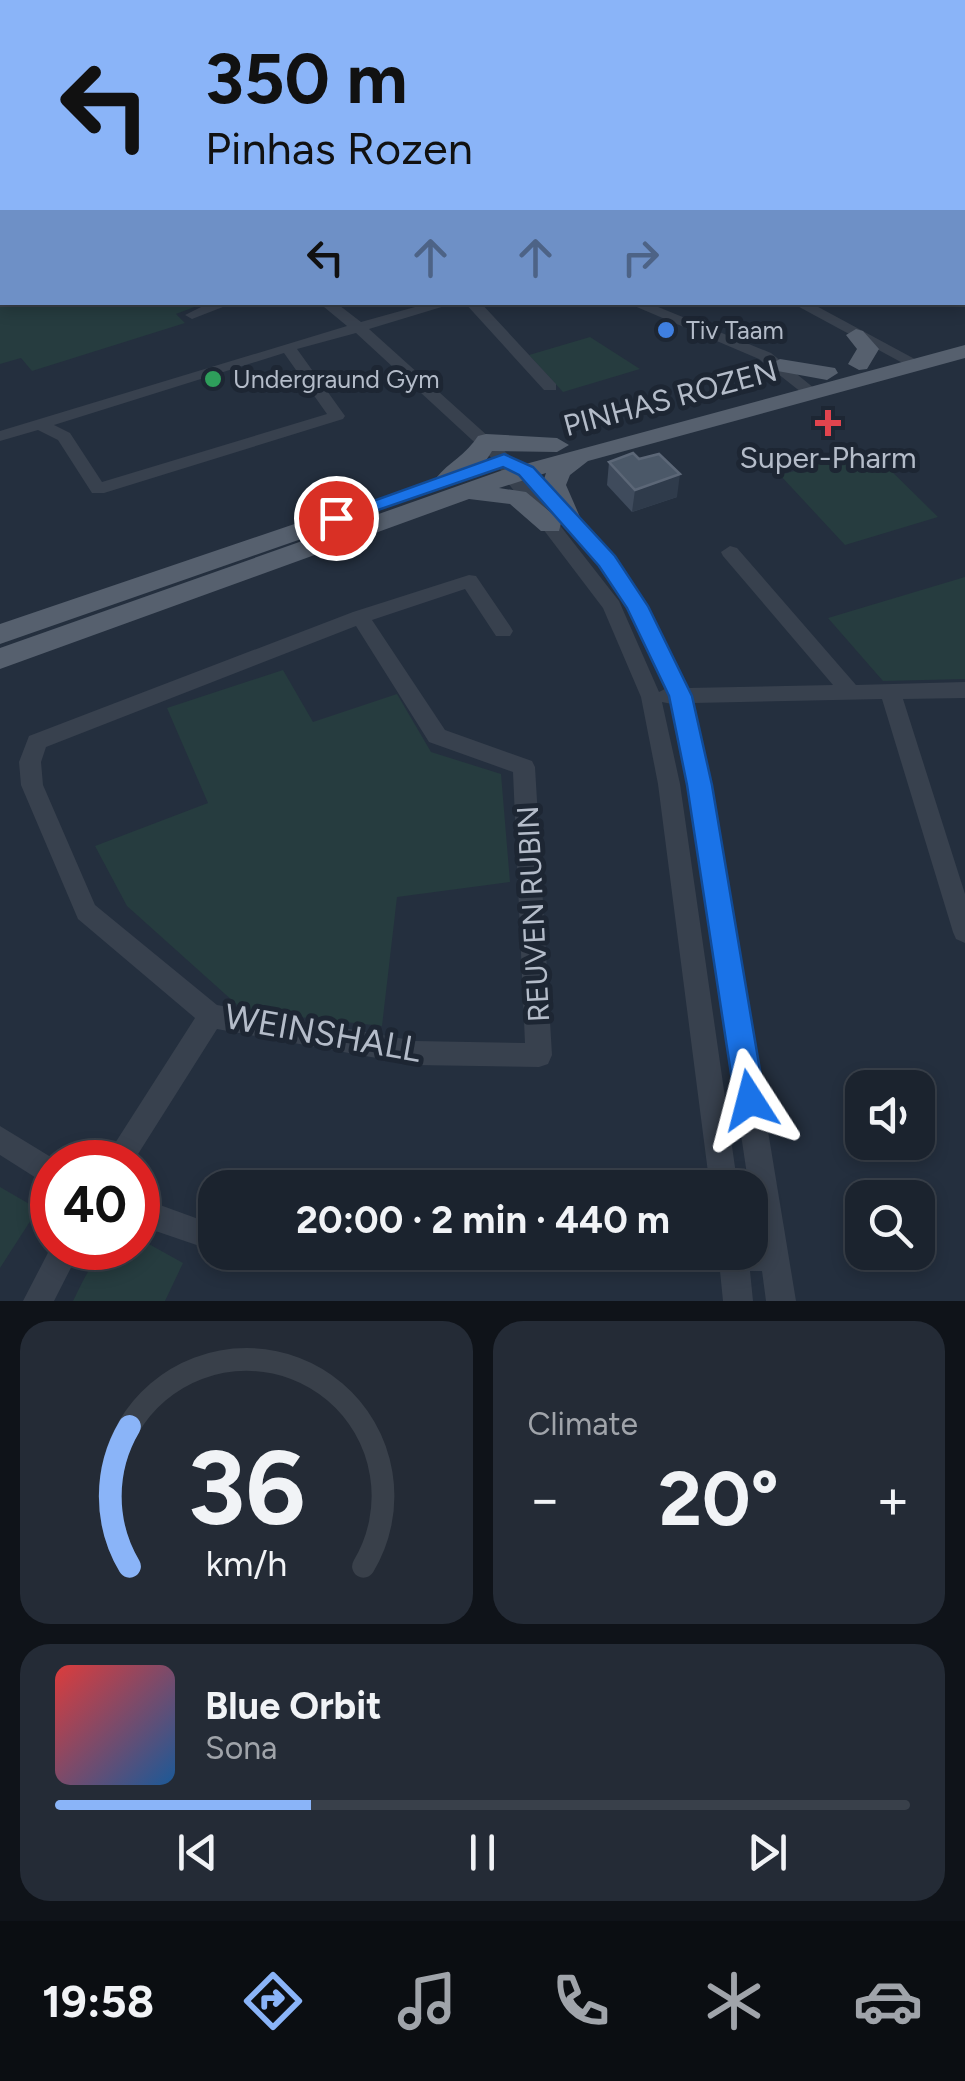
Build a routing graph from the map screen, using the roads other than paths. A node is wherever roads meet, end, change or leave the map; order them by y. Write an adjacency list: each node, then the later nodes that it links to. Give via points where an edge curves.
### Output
1 (220, 305): 7 (street)
2 (329, 305): 8 (street)
3 (440, 305): 8 (street)
4 (474, 305): 17 (street)
5 (638, 305): 16 (street)
6 (802, 305): 9 (street)
7 (192, 315)
8 (358, 327): 11 (street); 21 (street)
9 (856, 335): 13 (street); 14 (main road, via 868,350)
10 (965, 335): 13 (main road, PINHAS ROZEN)
11 (288, 347): 18 (street); 18 (street, via 337,416 98,490 64,437)
12 (965, 351): 15 (main road, PINHAS ROZEN)
13 (890, 354): 14 (main road, PINHAS ROZEN); 15 (street)
14 (858, 364): 16 (main road, PINHAS ROZEN)
15 (916, 364): 16 (main road, PINHAS ROZEN)
16 (797, 379): 20 (main road, PINHAS ROZEN); 21 (main road, PINHAS ROZEN)
17 (550, 387)
18 (40, 424): 19 (street)
19 (0, 436)
20 (584, 455): 21 (main road, PINHAS ROZEN); 23 (main road, via 555,476)
21 (503, 458): 22 (main road, PINHAS ROZEN); 23 (street); 27 (main road, PINHAS ROZEN)
22 (435, 501): 23 (main road, via 505,493); 28 (main road, PINHAS ROZEN)
23 (559, 521): 32 (street, via 607,561); 33 (street, via 612,606)
24 (730, 552): 30 (street)
25 (360, 617): 26 (street, via 469,581); 35 (street, WEINSHALL, via 37,742 32,785 86,912); 36 (street, REUVEN RUBIN, via 436,736 524,767)
26 (503, 631)
27 (0, 634)
28 (0, 659)
29 (965, 690): 31 (street)
30 (851, 692): 31 (street); 32 (street)
31 (890, 692): 34 (street)
32 (680, 696): 33 (street); 44 (street)
33 (651, 697): 40 (street)
34 (965, 932)
35 (211, 1016): 36 (street, WEINSHALL, via 416,1053); 38 (street)
36 (539, 1055)
37 (0, 1139): 39 (street)
38 (132, 1140)
39 (30, 1159)
40 (722, 1170)
41 (160, 1219): 42 (street)
42 (198, 1233)
43 (768, 1256): 44 (street)
44 (775, 1257): 49 (street)
45 (56, 1270): 47 (street)
46 (735, 1270): 48 (street)
47 (38, 1301)
48 (738, 1301)
49 (781, 1301)

